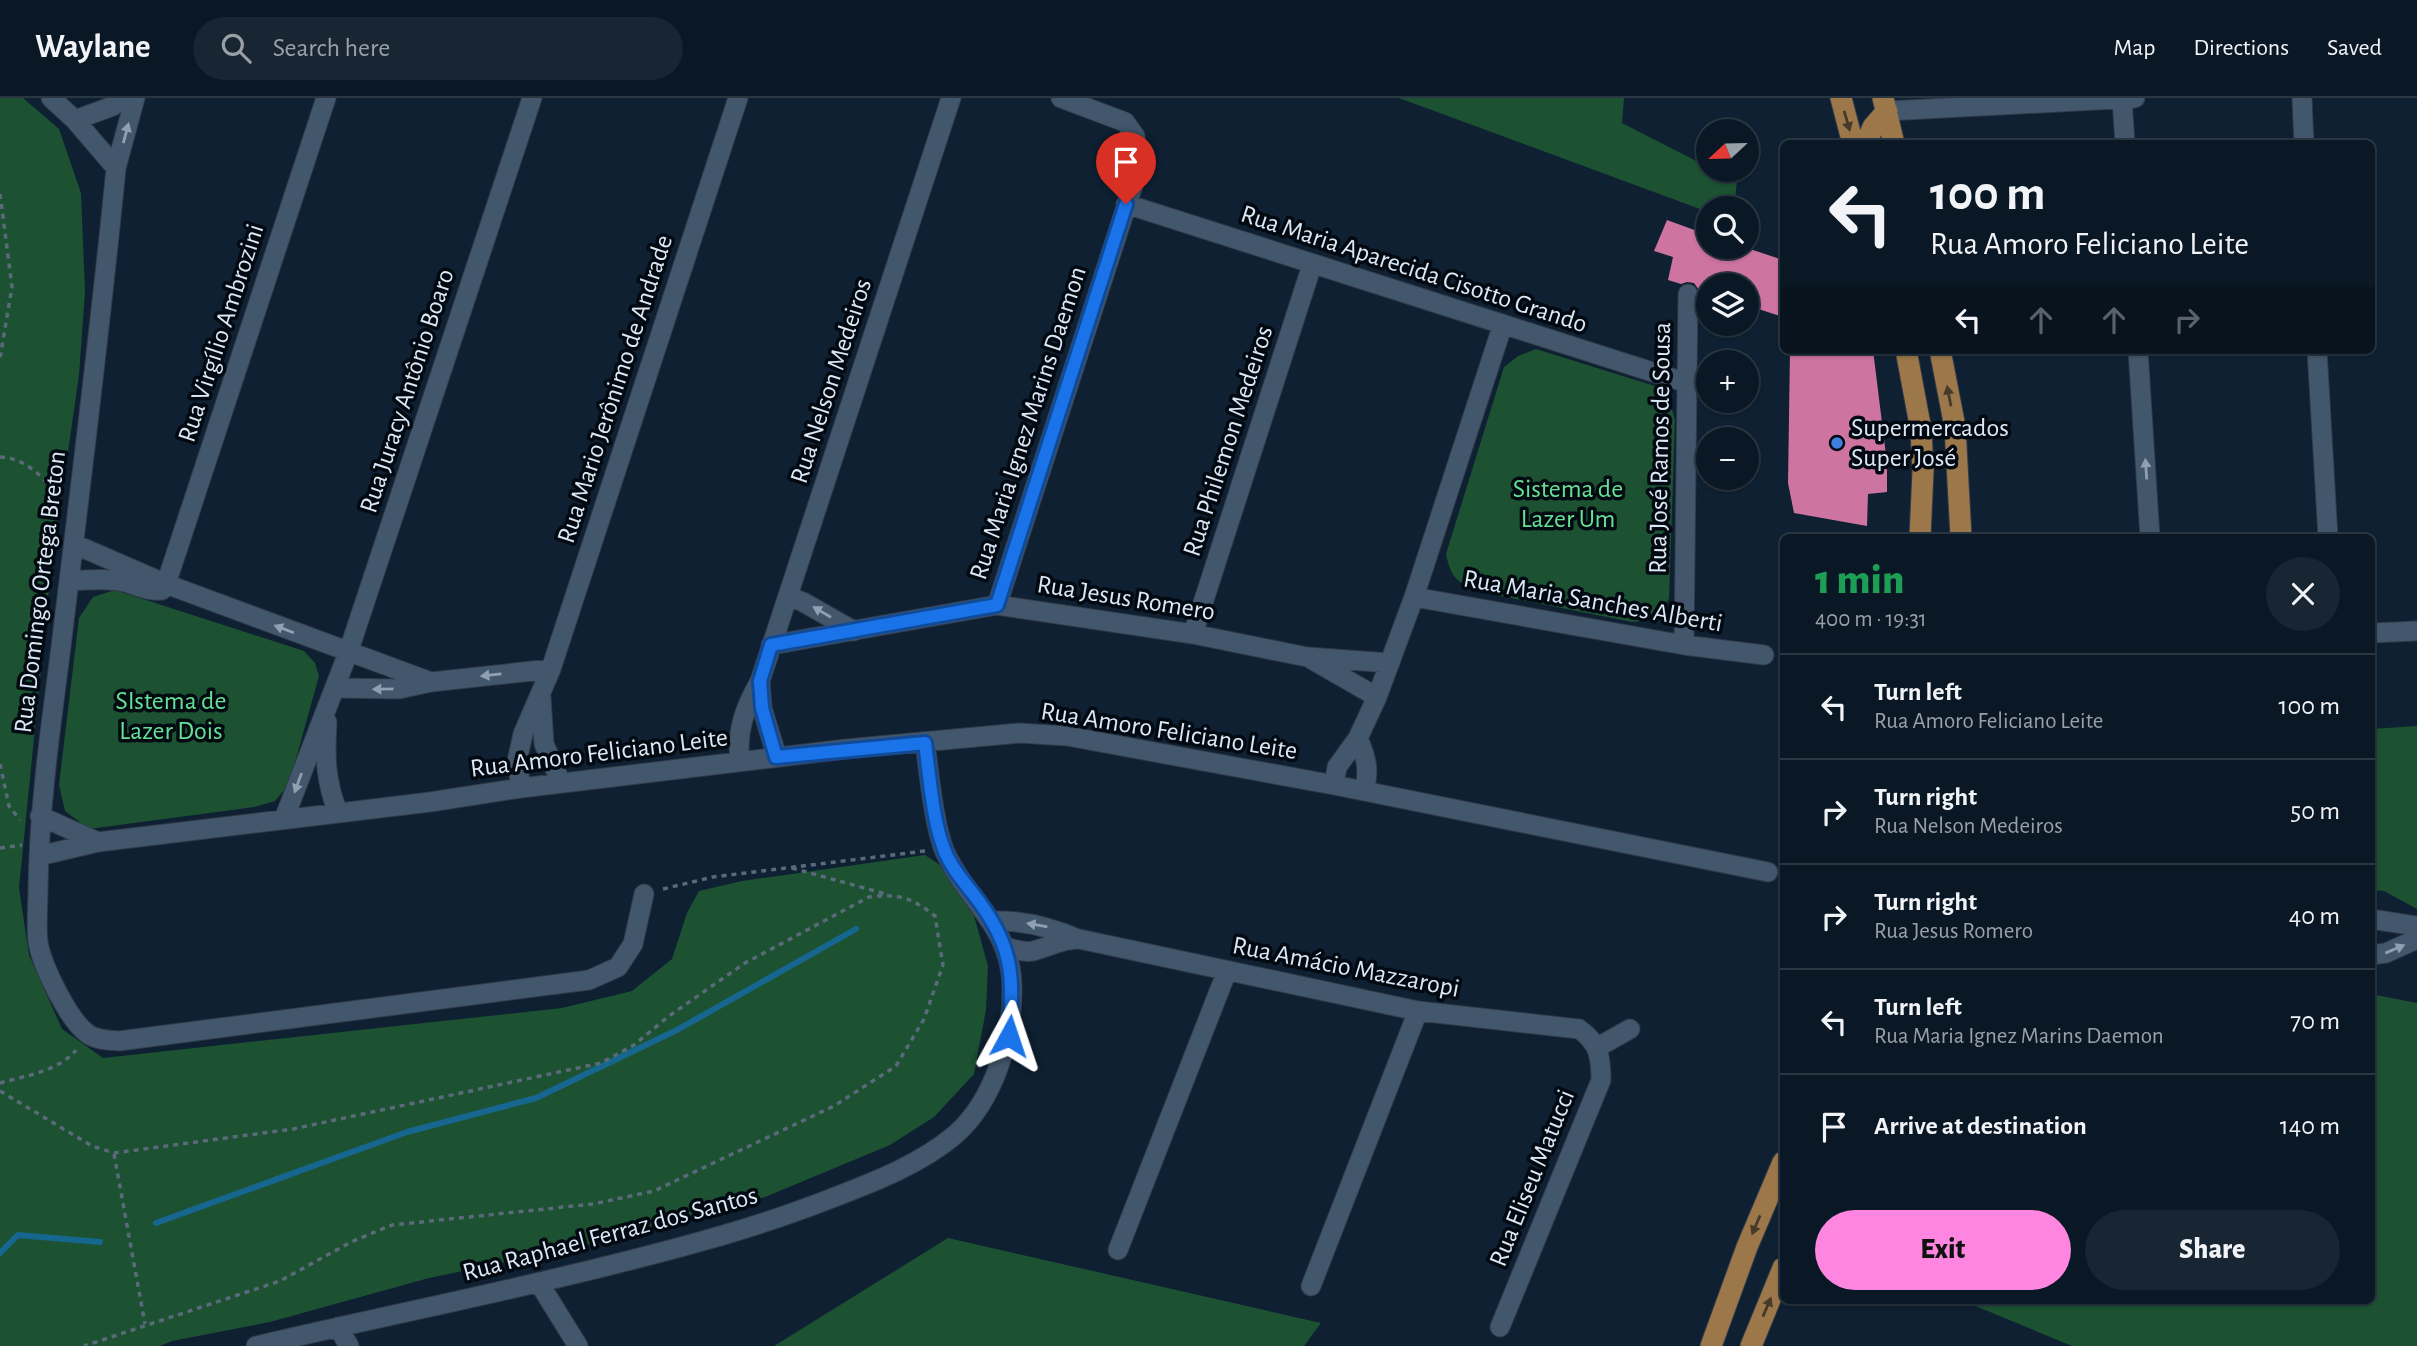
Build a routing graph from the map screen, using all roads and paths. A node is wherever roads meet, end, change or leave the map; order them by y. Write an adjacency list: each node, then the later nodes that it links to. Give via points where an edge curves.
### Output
1 (51, 98): 14 (street)
2 (119, 98): 14 (street, via 113,106)
3 (135, 98): 20 (street, Rua Domingo Ortega Breton, one-way to 3)
4 (326, 98): 42 (street, Rua Virgílio Ambrozini)
5 (532, 98): 52 (street, Rua Juracy Antônio Boaro)
6 (738, 98): 56 (street, Rua Mario Jerônimo de Andrade)
7 (951, 98): 43 (street, Rua Nelson Medeiros)
8 (1061, 98): 22 (street, Rua Maria Ignez Marins Daemon, via 1125,122 1135,136 1139,167)
9 (1840, 98): 15 (main road, one-way to 15)
10 (2135, 98): 12 (street)
11 (2302, 98): 19 (street)
12 (2122, 99): 13 (street); 18 (street)
13 (1885, 105): 16 (main road); 17 (main road)
14 (75, 120): 20 (street)
15 (1852, 140)
16 (1868, 140)
17 (1893, 140)
18 (2125, 140)
19 (2304, 140)
20 (117, 168): 34 (street, Rua Domingo Ortega Breton)
21 (0, 194): 30 (path, via 12,287)
22 (1126, 204): 23 (street, Rua Maria Aparecida Cisotto Grando); 45 (street, Rua Maria Ignez Marins Daemon)
23 (1312, 265): 25 (street, Rua Maria Aparecida Cisotto Grando); 49 (street, Rua Philemon Medeiros)
24 (1688, 294): 31 (street, Rua José Ramos de Sousa)
25 (1503, 324): 31 (street, Rua Maria Aparecida Cisotto Grando); 44 (street)
26 (1907, 354): 33 (main road, via 1921,430)
27 (1941, 354): 37 (main road, one-way to 27, via 1956,438)
28 (2138, 354): 38 (street, one-way to 28)
29 (2317, 354): 39 (street)
30 (0, 358)
31 (1687, 383): 51 (street, Rua José Ramos de Sousa)
32 (0, 457): 34 (path, via 14,457 55,492)
33 (1923, 471): 35 (main road); 36 (main road, via 1934,498)
34 (78, 499): 40 (street, Rua Domingo Ortega Breton)
35 (1920, 534)
36 (1935, 534)
37 (1961, 534)
38 (2150, 534)
39 (2328, 534)
40 (74, 544): 41 (street, Rua Domingo Ortega Breton); 42 (street)
41 (69, 581): 42 (street, via 113,581 155,591); 72 (street, Rua Domingo Ortega Breton)
42 (166, 584): 52 (street, one-way to 42)
43 (788, 596): 46 (street, one-way to 43); 50 (street, Rua Nelson Medeiros)
44 (1414, 597): 51 (street, Rua Maria Sanches Alberti); 55 (street)
45 (997, 605): 46 (street, Rua Jesus Romero); 49 (street, Rua Jesus Romero)
46 (854, 631): 50 (street, Rua Jesus Romero)
47 (2417, 631): 48 (street)
48 (2375, 633)
49 (1193, 634): 54 (street, Rua Jesus Romero)
50 (771, 645): 57 (street, Rua Nelson Medeiros)
51 (1685, 645): 53 (street, Rua Maria Sanches Alberti)
52 (348, 653): 58 (street); 59 (street, Rua Juracy Antônio Boaro)
53 (1764, 655)
54 (1307, 657): 55 (street, Rua Jesus Romero); 61 (street, Rua Jesus Romero)
55 (1390, 663): 61 (street)
56 (551, 669): 58 (street, one-way to 58); 60 (street, Rua Mario Jerônimo de Andrade)
57 (760, 681): 64 (street, Rua Nelson Medeiros, via 762,708); 65 (street, Rua Nelson Medeiros, via 741,726)
58 (431, 682): 59 (street, one-way to 59)
59 (332, 694): 71 (street, Rua Juracy Antônio Boaro, via 325,756 328,787); 73 (street, Rua Juracy Antônio Boaro, one-way to 73)
60 (541, 696): 67 (street, Rua Mario Jerônimo de Andrade, via 544,744); 69 (street, Rua Mario Jerônimo de Andrade, via 523,734 517,761)
61 (1377, 696): 62 (street)
62 (1358, 738): 68 (street, via 1337,767); 70 (street, via 1369,775)
63 (925, 743): 64 (street, Rua Amoro Feliciano Leite); 68 (street, Rua Amoro Feliciano Leite, via 1019,733 1067,736); 75 (street, Rua Raphael Ferraz dos Santos)
64 (776, 757): 65 (street, Rua Amoro Feliciano Leite)
65 (740, 762): 67 (street, Rua Amoro Feliciano Leite)
66 (0, 764): 76 (path, via 9,806)
67 (561, 783): 69 (street, Rua Amoro Feliciano Leite)
68 (1334, 785): 70 (street, Rua Amoro Feliciano Leite)
69 (521, 788): 71 (street, Rua Amoro Feliciano Leite)
70 (1364, 791): 78 (street, Rua Amoro Feliciano Leite)
71 (338, 813): 73 (street, Rua Amoro Feliciano Leite)
72 (40, 816): 74 (street); 76 (street, Rua Domingo Ortega Breton)
73 (284, 819): 74 (street, Rua Amoro Feliciano Leite)
74 (98, 842): 76 (street, Rua Amoro Feliciano Leite)
75 (943, 849): 77 (path); 82 (street, Rua Raphael Ferraz dos Santos)
76 (39, 850): 93 (street, Rua Domingo Ortega Breton, via 38,943 69,1015)
77 (790, 868): 79 (path, via 713,877); 80 (path)
78 (1768, 872)
79 (643, 894): 93 (street, via 633,944 618,967 589,980 119,1041)
80 (888, 895): 97 (path, via 869,897 745,963 634,1045 601,1063 293,1129); 103 (path, via 914,900 935,916 943,965 924,1019 896,1066 834,1106 654,1191 593,1205 392,1226 351,1242 280,1281)
81 (2375, 920): 83 (street)
82 (993, 921): 84 (street, Rua Amácio Mazzaropi, one-way to 82, via 1053,928); 86 (street, Rua Raphael Ferraz dos Santos)
83 (2417, 926)
84 (1079, 939): 87 (street, Rua Amácio Mazzaropi); 89 (street, Rua Amácio Mazzaropi)
85 (2417, 939): 88 (street, one-way to 85)
86 (1004, 947): 87 (street, Rua Amácio Mazzaropi); 90 (street, Rua Raphael Ferraz dos Santos)
87 (1025, 951): 90 (street, via 1015,965)
88 (2375, 954)
89 (1227, 971): 91 (street, Rua Amácio Mazzaropi); 99 (street)
90 (1013, 989): 101 (street, Rua Raphael Ferraz dos Santos, via 1009,1036 997,1071 958,1132 929,1153 875,1181 720,1238)
91 (1418, 1011): 94 (street, Rua Amácio Mazzaropi, via 1579,1030); 102 (street)
92 (1630, 1029): 94 (street)
93 (88, 1034): 95 (path, via 71,1056 48,1069)
94 (1598, 1047): 105 (street, Rua Eliseu Matucci, via 1601,1080)
95 (0, 1083)
96 (0, 1091): 97 (path, via 92,1146)
97 (114, 1153): 103 (path)
98 (1780, 1169): 110 (main road, one-way to 110)
99 (1118, 1250)
100 (1780, 1275): 111 (main road, one-way to 100)
101 (539, 1283): 104 (street, Rua Raphael Ferraz dos Santos); 109 (street)
102 (1311, 1286)
103 (145, 1324): 106 (path)
104 (338, 1327): 107 (street, Rua Raphael Ferraz dos Santos); 108 (street)
105 (1500, 1327)
106 (84, 1346)
107 (256, 1346)
108 (349, 1346)
109 (578, 1346)
110 (1711, 1346)
111 (1751, 1346)

